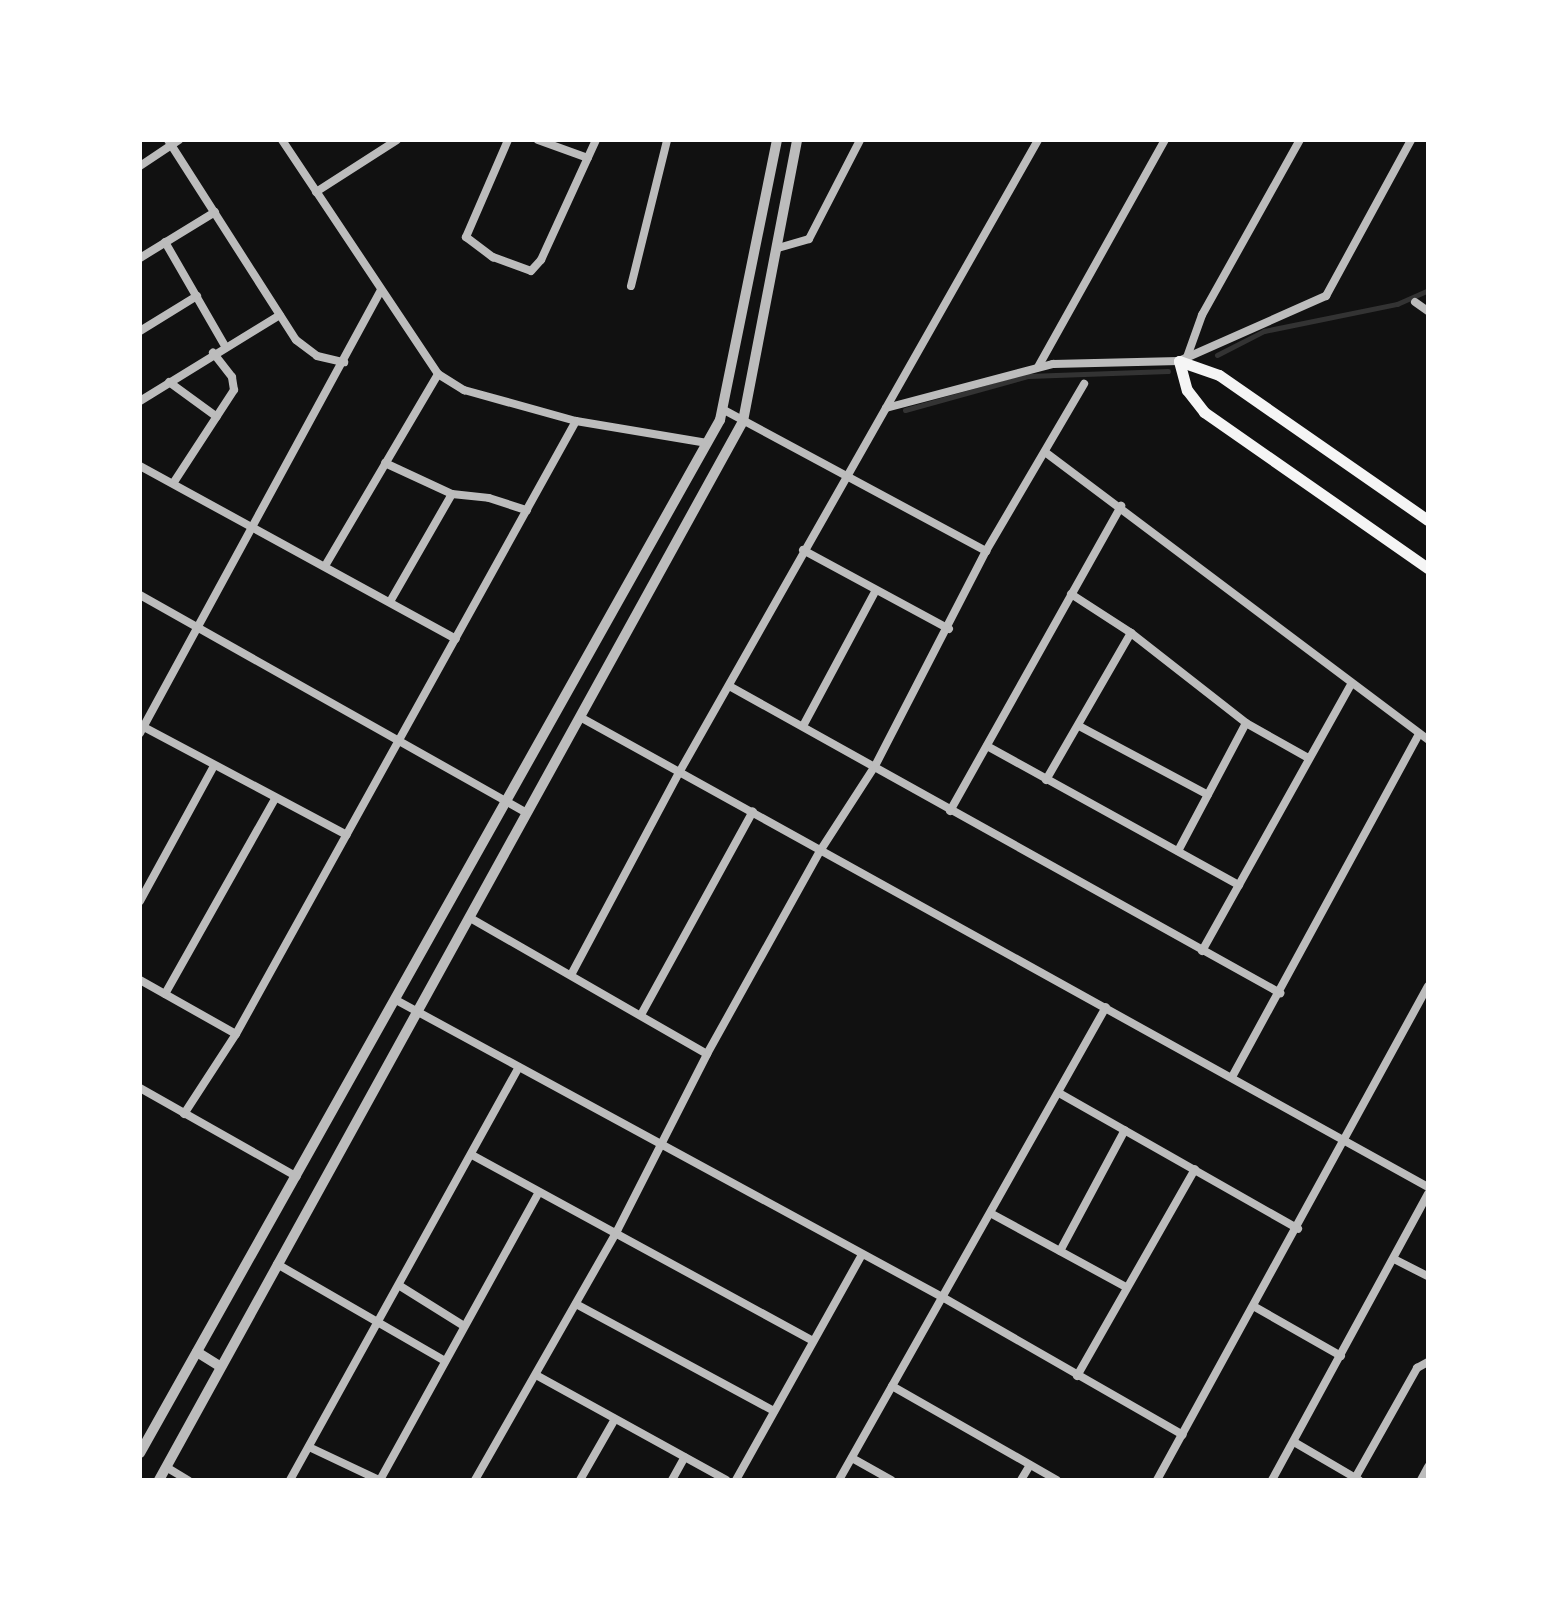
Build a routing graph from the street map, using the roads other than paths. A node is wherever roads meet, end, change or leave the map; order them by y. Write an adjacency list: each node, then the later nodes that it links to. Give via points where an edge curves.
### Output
1 (282, 140): 17 (street)
2 (397, 140): 17 (street)
3 (508, 140): 15 (street, via 466,237 493,257 531,271)
4 (538, 140): 15 (street)
5 (596, 140): 15 (street)
6 (667, 140): 22 (street)
7 (777, 140): 39 (street)
8 (797, 140): 20 (street)
9 (860, 140): 20 (street, via 809,239)
10 (1038, 140): 38 (street)
11 (1165, 140): 33 (street)
12 (1300, 140): 31 (street)
13 (1411, 140): 31 (street, via 1330,293)
14 (173, 142): 16 (street); 18 (street)
15 (588, 158)
16 (140, 166)
17 (316, 192): 23 (street)
18 (215, 212): 19 (street); 27 (street)
19 (165, 242): 21 (street); 24 (street)
20 (778, 248): 42 (street)
21 (140, 258)
22 (631, 286)
23 (381, 290): 32 (street); 34 (street)
24 (197, 296): 28 (street); 29 (street)
25 (1415, 302): 26 (street)
26 (1428, 311)
27 (280, 315): 29 (street); 32 (street, via 305,349)
28 (140, 331)
29 (225, 346): 30 (street)
30 (213, 353): 35 (street); 40 (street, via 235,383)
31 (1183, 359): 33 (street); 52 (main road, via 1219,375); 57 (main road, via 1187,390 1204,412)
32 (344, 362): 53 (street)
33 (1038, 367): 38 (street)
34 (438, 374): 41 (street, via 464,390); 45 (street)
35 (169, 382): 37 (street); 40 (street)
36 (1084, 384): 44 (street)
37 (140, 401)
38 (886, 408): 47 (street)
39 (724, 410): 42 (street); 43 (street)
40 (217, 417): 48 (street)
41 (576, 421): 43 (street); 51 (street)
42 (743, 421): 47 (street); 68 (street)
43 (707, 443): 84 (street)
44 (1045, 452): 50 (street); 55 (street)
45 (385, 463): 49 (street); 56 (street)
46 (140, 466): 48 (street)
47 (847, 475): 54 (street); 55 (street)
48 (174, 482): 53 (street)
49 (452, 494): 51 (street); 61 (street)
50 (1121, 506): 59 (street); 66 (street)
51 (527, 510): 65 (street)
52 (1428, 520)
53 (254, 528): 56 (street); 62 (street)
54 (803, 550): 58 (street); 67 (street)
55 (986, 551): 63 (street)
56 (325, 566): 61 (street)
57 (1428, 568)
58 (876, 590): 63 (street); 70 (street)
59 (1071, 594): 64 (street); 76 (street)
60 (140, 595): 62 (street)
61 (391, 600): 65 (street)
62 (198, 628): 72 (street); 75 (street)
63 (949, 629): 79 (street)
64 (1131, 633): 69 (street); 71 (street)
65 (456, 639): 75 (street)
66 (1351, 684): 73 (street); 77 (street)
67 (731, 687): 70 (street); 80 (street)
68 (580, 717): 80 (street); 87 (street)
69 (1246, 723): 77 (street); 82 (street)
70 (803, 726): 79 (street)
71 (1079, 726): 81 (street); 82 (street)
72 (141, 728): 78 (street)
73 (1419, 734): 74 (street); 98 (street)
74 (1428, 740)
75 (397, 743): 84 (street); 88 (street)
76 (987, 746): 81 (street); 86 (street)
77 (1308, 758): 91 (street)
78 (214, 766): 83 (street); 92 (street)
79 (875, 766): 86 (street); 89 (street)
80 (680, 771): 85 (street); 95 (street)
81 (1046, 780): 90 (street)
82 (1208, 795): 90 (street)
83 (275, 799): 88 (street); 99 (street)
84 (507, 802): 87 (street); 100 (street)
85 (753, 811): 89 (street); 103 (street)
86 (950, 811): 94 (street)
87 (527, 813): 93 (street)
88 (347, 835): 104 (street)
89 (820, 851): 101 (street); 105 (street)
90 (1178, 851): 91 (street)
91 (1239, 885): 94 (street)
92 (140, 901)
93 (472, 919): 95 (street); 102 (street)
94 (1202, 951): 98 (street)
95 (571, 975): 103 (street)
96 (140, 980): 99 (street)
97 (1428, 986): 112 (street)
98 (1280, 993): 107 (street)
99 (165, 994): 104 (street)
100 (396, 1000): 102 (street); 116 (street)
101 (1106, 1007): 107 (street); 109 (street)
102 (418, 1013): 106 (street); 126 (street)
103 (642, 1013): 105 (street)
104 (236, 1034): 110 (street)
105 (707, 1054): 113 (street)
106 (519, 1067): 113 (street); 114 (street)
107 (1232, 1077): 112 (street)
108 (140, 1088): 110 (street)
109 (1059, 1093): 111 (street); 120 (street)
110 (184, 1114): 116 (street)
111 (1125, 1130): 115 (street); 123 (street)
112 (1347, 1139): 117 (street); 121 (street)
113 (656, 1146): 122 (street); 124 (street)
114 (472, 1155): 118 (street); 128 (street)
115 (1195, 1169): 121 (street); 129 (street)
116 (297, 1177): 136 (street)
117 (1428, 1187)
118 (539, 1192): 122 (street); 134 (street)
119 (1428, 1194): 125 (street)
120 (992, 1214): 123 (street); 130 (street)
121 (1298, 1229): 132 (street)
122 (617, 1231): 131 (street); 135 (street)
123 (1060, 1251): 129 (street)
124 (861, 1256): 130 (street); 135 (street)
125 (1394, 1259): 127 (street); 137 (street)
126 (277, 1264): 133 (street); 140 (street)
127 (1428, 1276)
128 (400, 1286): 133 (street); 134 (street)
129 (1126, 1287): 142 (street)
130 (944, 1298): 142 (street); 143 (street)
131 (576, 1304): 141 (street); 144 (street)
132 (1255, 1307): 137 (street); 146 (street)
133 (378, 1323): 138 (street); 148 (street)
134 (464, 1326): 138 (street)
135 (813, 1341): 144 (street)
136 (197, 1352): 140 (street); 149 (street)
137 (1341, 1356): 147 (street)
138 (445, 1361): 159 (street)
139 (1428, 1362): 155 (street, via 1417,1368)
140 (219, 1366): 153 (street)
141 (536, 1375): 145 (street); 160 (street)
142 (1077, 1376): 146 (street)
143 (892, 1386): 151 (street); 152 (street)
144 (774, 1411): 164 (street)
145 (615, 1419): 150 (street); 161 (street)
146 (1183, 1435): 169 (street)
147 (1294, 1442): 155 (street); 170 (street)
148 (309, 1447): 158 (street); 159 (street)
149 (140, 1453)
150 (685, 1457): 162 (street); 163 (street)
151 (852, 1458): 165 (street); 166 (street)
152 (1030, 1465): 167 (street); 168 (street)
153 (166, 1467): 156 (street); 157 (street)
154 (1428, 1467): 171 (street)
155 (1356, 1479)
156 (159, 1480)
157 (188, 1480)
158 (290, 1480)
159 (380, 1480)
160 (475, 1480)
161 (580, 1480)
162 (672, 1480)
163 (726, 1480)
164 (736, 1480)
165 (839, 1480)
166 (891, 1480)
167 (1021, 1480)
168 (1057, 1480)
169 (1157, 1480)
170 (1272, 1480)
171 (1421, 1480)

